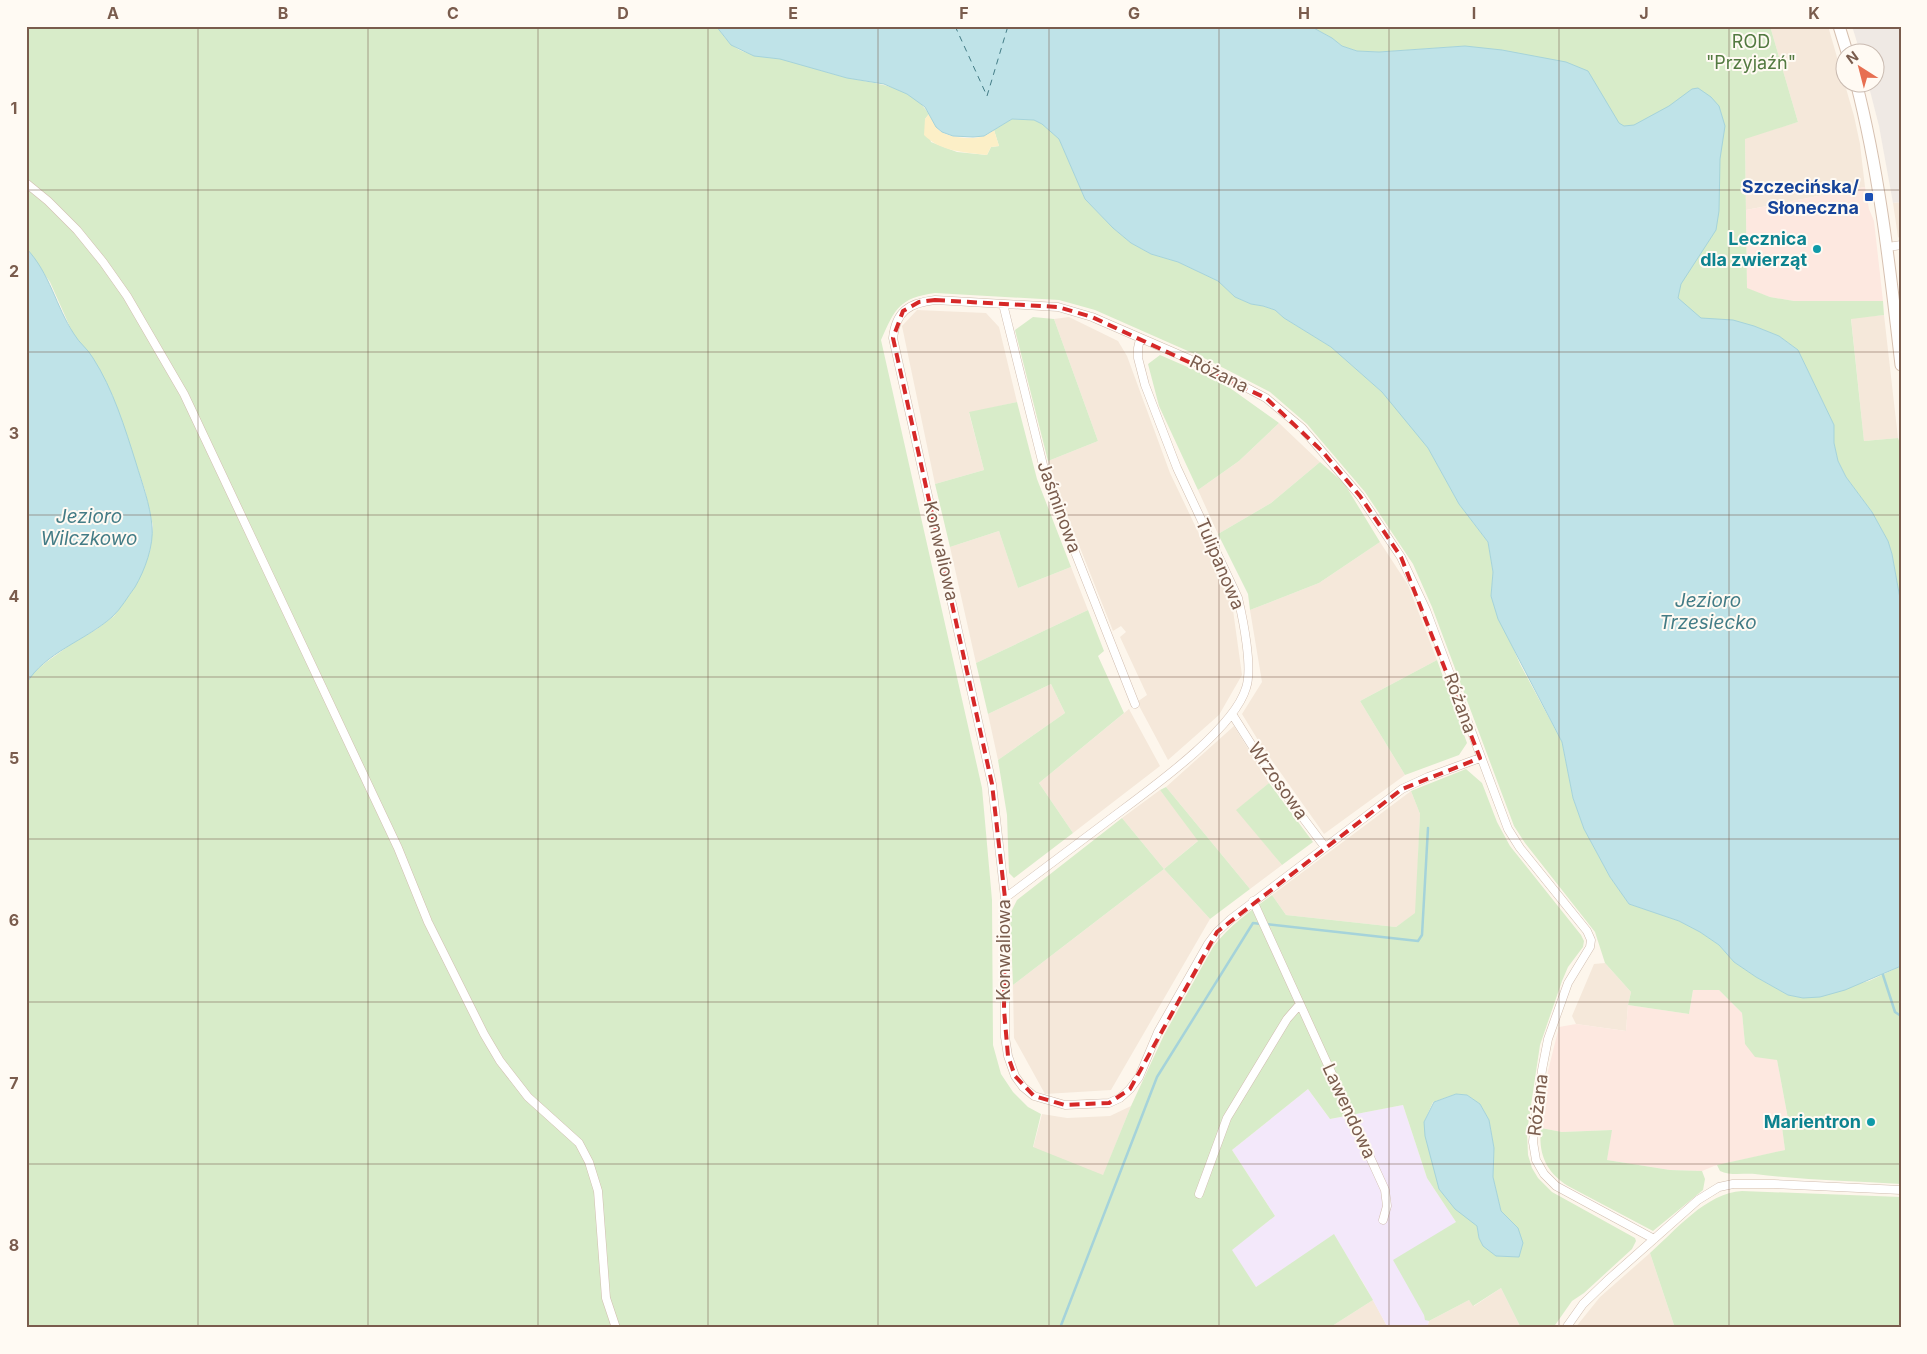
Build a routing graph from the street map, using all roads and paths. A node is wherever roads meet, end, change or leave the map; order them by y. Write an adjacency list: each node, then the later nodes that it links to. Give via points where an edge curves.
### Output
1 (1839, 26): 2 (street)
2 (1844, 42)
3 (1858, 92): 6 (street)
4 (26, 183): 21 (street, via 48,201 93,249 148,331 184,394 398,848 428,922 484,1034 515,1081 584,1152 598,1191 606,1298)
5 (1901, 245): 6 (street)
6 (1888, 247): 9 (street)
7 (1002, 304): 8 (street, Różana, via 1058,306); 10 (street, Jaśminowa, via 1047,481); 14 (street, Konwaliowa, via 919,302 903,311 894,327 893,338 991,775)
8 (1140, 339): 11 (street, Tulipanowa, via 1138,358 1145,385 1177,468 1231,579 1240,607 1249,674 1247,687); 12 (street, Różana, via 1203,365 1266,398 1302,428 1360,496 1413,580)
9 (1901, 365)
10 (1136, 704)
11 (1232, 714): 13 (street, Wrzosowa, via 1272,777); 14 (street, Tulipanowa, via 1171,772)
12 (1480, 758): 13 (street, Konwaliowa, via 1402,789); 20 (street, Różana, via 1512,837 1591,940 1589,950 1565,990 1548,1039 1534,1132 1536,1160 1556,1186)
13 (1324, 847): 15 (street, Konwaliowa)
14 (1005, 898): 15 (street, Konwaliowa, via 1005,1037 1015,1076 1034,1096 1085,1105 1109,1103 1130,1090 1145,1065 1158,1032 1208,944 1230,919)
15 (1253, 901): 16 (street, Lawendowa)
16 (1300, 1004): 18 (street, via 1287,1019 1227,1118); 19 (street, Lawendowa, via 1385,1190 1387,1206)
17 (1901, 1190): 20 (street, via 1728,1185 1698,1200)
18 (1199, 1194)
19 (1383, 1220)
20 (1654, 1239): 22 (street, via 1588,1298)
21 (616, 1328)
22 (1566, 1328)

